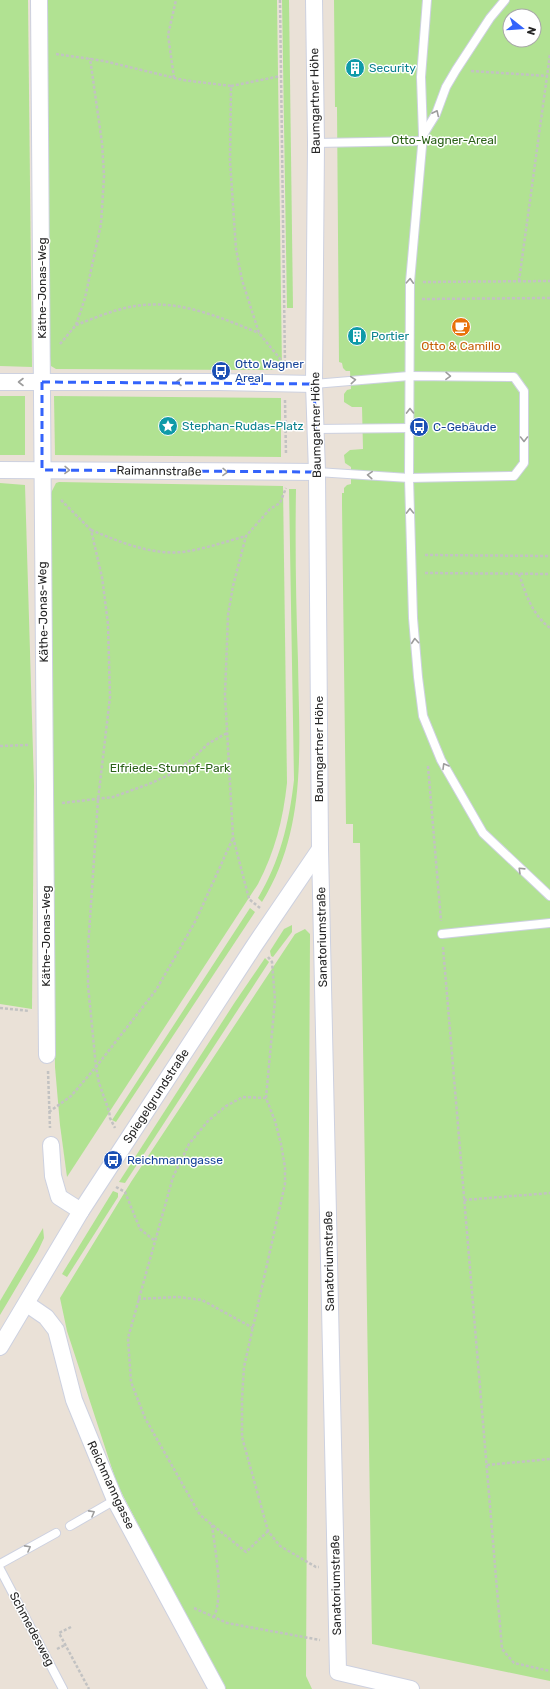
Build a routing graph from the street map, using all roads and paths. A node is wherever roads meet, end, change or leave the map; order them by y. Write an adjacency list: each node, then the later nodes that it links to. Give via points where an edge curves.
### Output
1 (39, 0): 7 (street, Käthe-Jonas-Weg)
2 (176, 0): 13 (path, via 168,35)
3 (280, 0): 11 (path)
4 (314, 0): 16 (street, Baumgartner Höhe)
5 (427, 0): 15 (lane, via 421,77)
6 (505, 0): 10 (lane)
7 (40, 52): 9 (path); 24 (street, Käthe-Jonas-Weg)
8 (550, 54): 12 (path)
9 (90, 58): 13 (path); 22 (path, via 102,143 103,200 95,256)
10 (456, 70): 12 (path); 15 (lane, one-way to 10)
11 (281, 76): 14 (path); 25 (path)
12 (548, 76): 17 (path)
13 (174, 78): 14 (path)
14 (230, 86): 23 (path, via 230,161 236,249 242,280)
15 (422, 138): 16 (lane); 19 (lane, one-way to 15)
16 (316, 143): 30 (street, Baumgartner Höhe)
17 (519, 281): 18 (path); 19 (path)
18 (550, 281)
19 (410, 282): 21 (lane)
20 (550, 298): 21 (path)
21 (410, 299): 26 (lane)
22 (76, 325): 23 (path, via 115,310 166,304 199,310); 24 (path)
23 (259, 333): 25 (path)
24 (43, 364): 28 (street, Käthe-Jonas-Weg)
25 (285, 365): 29 (path)
26 (410, 376): 30 (lane, one-way to 26); 31 (lane, one-way to 26); 37 (lane, one-way to 37, via 514,377 524,391 524,463 514,476)
27 (0, 382): 28 (street, one-way to 27)
28 (42, 382): 29 (street, one-way to 28); 34 (street, Käthe-Jonas-Weg)
29 (285, 383): 30 (street); 35 (path)
30 (314, 384): 32 (street, Baumgartner Höhe)
31 (410, 428): 32 (lane); 37 (lane)
32 (316, 429): 36 (street, Baumgartner Höhe)
33 (0, 470): 34 (street, Raimannstraße)
34 (42, 470): 35 (street, Raimannstraße, one-way to 35); 48 (street, Käthe-Jonas-Weg)
35 (286, 472): 36 (street, Raimannstraße); 40 (path, via 286,489 280,503 270,509)
36 (317, 472): 37 (lane, one-way to 36); 54 (street, Baumgartner Höhe)
37 (409, 478): 41 (lane, one-way to 37)
38 (56, 496): 39 (path)
39 (91, 530): 40 (path, via 134,546 166,552 204,548); 51 (path, via 102,577 110,661 110,697)
40 (246, 536): 47 (path, via 228,615 225,695)
41 (410, 555): 42 (path); 43 (lane)
42 (550, 556)
43 (411, 573): 44 (path); 55 (lane, one-way to 43, via 483,833 441,760 423,716)
44 (519, 574): 45 (path); 46 (path, via 535,614)
45 (550, 574)
46 (550, 628)
47 (227, 733): 51 (path, via 209,743 171,774 113,797); 53 (path)
48 (45, 745): 49 (path); 52 (street, Käthe-Jonas-Weg)
49 (0, 746)
50 (427, 762): 58 (path)
51 (98, 800): 52 (path); 63 (path, via 88,948 88,985)
52 (45, 804): 61 (street, Käthe-Jonas-Weg)
53 (233, 837): 56 (path, via 249,899); 63 (path, via 199,913 156,990)
54 (320, 849): 56 (street, Spiegelgrundstraße); 85 (street, Sanatoriumstraße)
55 (550, 896)
56 (274, 916): 59 (street, Spiegelgrundstraße)
57 (550, 924): 58 (lane)
58 (442, 934): 70 (path)
59 (254, 946): 64 (path, via 272,962 275,1000); 66 (street, Spiegelgrundstraße)
60 (0, 1008): 61 (path)
61 (47, 1013): 62 (street, Käthe-Jonas-Weg)
62 (47, 1056): 65 (path)
63 (96, 1067): 65 (path, via 71,1096); 66 (path, via 114,1127)
64 (266, 1098): 72 (path, via 243,1097 226,1106 208,1120 189,1144 173,1177); 75 (path, via 281,1144 285,1184)
65 (49, 1112): 67 (path)
66 (130, 1136): 68 (street, Spiegelgrundstraße)
67 (51, 1145): 71 (street, via 53,1176 59,1197)
68 (102, 1179): 71 (street, Spiegelgrundstraße); 72 (path, via 125,1192 140,1229)
69 (550, 1193): 70 (path)
70 (464, 1200): 78 (path)
71 (81, 1211): 74 (street, Spiegelgrundstraße)
72 (154, 1241): 73 (path)
73 (138, 1299): 75 (path, via 178,1297 202,1300); 80 (path, via 128,1338 132,1382 145,1418 200,1515)
74 (27, 1304): 76 (street, Spiegelgrundstraße); 79 (street, Reichmanngasse, via 46,1318 56,1330 74,1400)
75 (254, 1328): 82 (path, via 244,1367 242,1437)
76 (0, 1347)
77 (550, 1459): 78 (path)
78 (487, 1465): 91 (path, via 502,1649 514,1663)
79 (115, 1500): 81 (lane, one-way to 79); 87 (street, Reichmanngasse)
80 (212, 1525): 82 (path, via 246,1552); 88 (path, via 218,1579 217,1610)
81 (70, 1526)
82 (268, 1531): 85 (path, via 280,1546 316,1567)
83 (56, 1533): 84 (lane, one-way to 83)
84 (0, 1564)
85 (336, 1566): 90 (street, Sanatoriumstraße)
86 (0, 1569): 92 (lane, Schmedesweg)
87 (170, 1600): 88 (path); 94 (street, Reichmanngasse)
88 (214, 1617): 90 (path, via 227,1623)
89 (71, 1627): 93 (path, via 59,1634)
90 (337, 1643): 95 (street, Sanatoriumstraße, via 338,1672)
91 (550, 1671)
92 (63, 1689)
93 (89, 1689)
94 (217, 1689)
95 (411, 1689)

